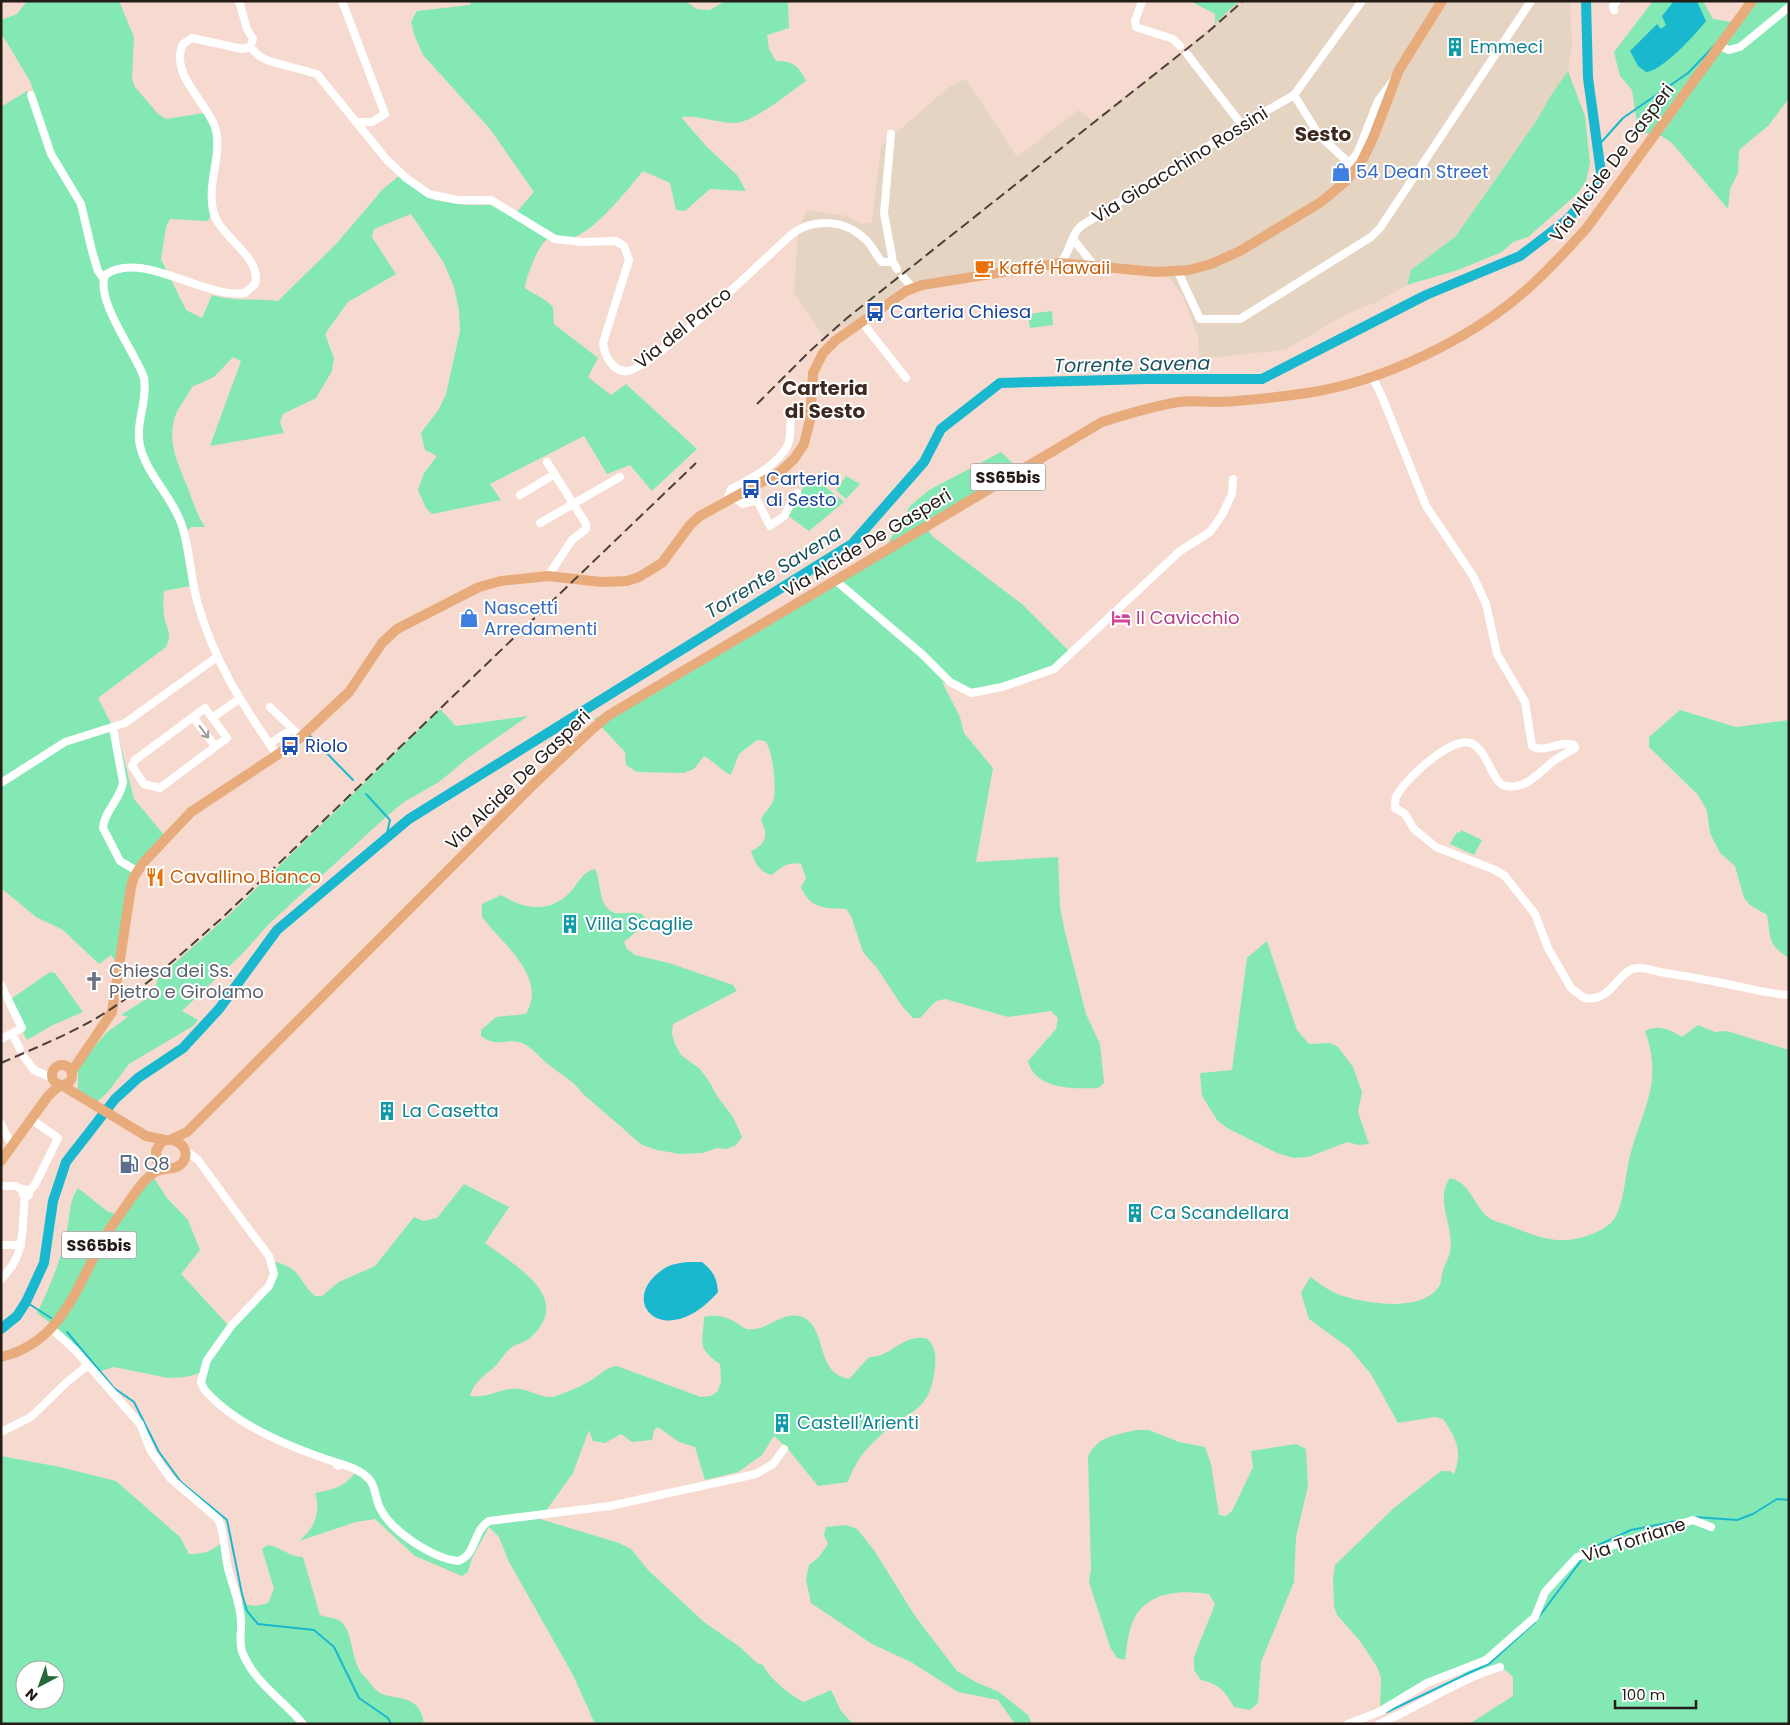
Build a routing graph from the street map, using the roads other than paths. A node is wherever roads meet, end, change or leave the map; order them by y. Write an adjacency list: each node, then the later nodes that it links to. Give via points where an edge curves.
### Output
1 (239, 1): 13 (street, via 246,29 253,39)
2 (342, 1): 18 (street, via 385,114 372,122)
3 (1142, 1): 11 (street, via 1136,27 1168,37)
4 (1362, 1): 17 (street)
5 (1531, 1): 27 (street, via 1371,237 1240,319 1200,319)
6 (1617, 1): 10 (street)
7 (1752, 1): 12 (main road, Via Alcide De Gasperi / SS65bis)
8 (1440, 2): 15 (main road)
9 (1789, 7): 12 (street, via 1740,48 1729,50)
10 (1614, 10)
11 (1180, 46)
12 (1720, 46): 32 (main road, Via Alcide De Gasperi / SS65bis, via 1631,170 1586,229 1554,264 1483,321 1430,352)
13 (250, 47): 18 (street, Via del Parco, via 269,61 317,74); 29 (street, via 242,49 192,38 183,44 180,56 188,83 216,131 218,142 212,199 216,218 249,261 255,274 255,284 245,293 230,293 134,268 109,273)
14 (1186, 54): 19 (street)
15 (1395, 79): 17 (street, via 1378,101 1357,154 1349,163 1318,135); 27 (main road, via 1366,154 1345,182 1293,221 1240,250 1211,264)
16 (31, 95): 29 (street, via 51,154 81,204 98,271)
17 (1294, 96): 19 (street, Via Gioacchino Rossini)
18 (356, 122): 22 (street, Via del Parco, via 387,160 429,194 458,200 491,200 555,239 616,241 624,246 629,260 603,343 604,353 610,362 622,370 629,370 648,360 805,225 826,222 848,229 864,238 882,262)
19 (1242, 124): 21 (street, Via Gioacchino Rossini, via 1081,226 1073,239)
20 (891, 134): 22 (street, via 884,202)
21 (1074, 248): 23 (street); 24 (street, Via Gioacchino Rossini); 25 (street, Via Gioacchino Rossini)
22 (893, 262): 26 (street)
23 (1060, 263): 24 (main road); 30 (main road)
24 (1076, 263): 25 (main road)
25 (1092, 264): 27 (main road)
26 (897, 269)
27 (1178, 272)
28 (903, 277): 30 (street)
29 (104, 279): 46 (street, via 110,308 144,378 138,426 143,454 181,521 197,600)
30 (913, 288): 31 (main road)
31 (862, 322): 33 (street); 41 (main road, via 830,346 816,366 808,434 800,452 774,476)
32 (1372, 376): 45 (main road, Via Alcide De Gasperi / SS65bis, via 1309,392 1217,402 1178,402 1102,422); 60 (street, via 1426,506 1473,576 1486,604 1497,654 1524,702 1532,746 1541,750 1568,743 1574,745 1530,781 1504,786 1498,782 1477,746 1460,743 1447,748 1411,776 1396,798 1395,808 1405,814 1414,829 1436,847 1504,876 1535,914 1548,948 1570,988 1584,998 1608,992 1624,974 1635,968)
33 (906, 378)
34 (791, 417): 41 (street, via 788,445 765,469 731,489)
35 (547, 462): 36 (street)
36 (555, 474): 40 (street); 42 (street)
37 (620, 477): 42 (street)
38 (1233, 479): 45 (street, via 1232,494 1210,532 1180,551 1054,669 1002,687 971,693 950,682)
39 (797, 492): 41 (street, via 784,516 770,526 757,500 743,504)
40 (520, 495)
41 (731, 498): 44 (main road, via 700,516 662,563 639,577 601,582)
42 (574, 504): 43 (street); 44 (street, via 586,529 572,540)
43 (540, 523)
44 (548, 576): 53 (main road, via 479,587 397,629 382,643 348,692)
45 (835, 580): 68 (main road, Via Alcide De Gasperi / SS65bis, via 639,697 589,732)
46 (217, 657): 47 (street); 51 (street)
47 (239, 699): 50 (street); 54 (street)
48 (270, 707): 52 (street)
49 (193, 717): 50 (street, via 205,708); 55 (street, one-way to 55); 55 (street, via 135,760 132,766 144,784 160,788)
50 (212, 718): 55 (street, via 227,738)
51 (113, 728): 57 (street, via 65,742); 58 (street, via 123,782 103,828 120,861)
52 (292, 729): 53 (street); 54 (street)
53 (301, 737): 56 (main road)
54 (269, 744): 56 (street)
55 (215, 746)
56 (277, 755): 58 (main road, via 191,812)
57 (1, 782)
58 (137, 871): 65 (main road, via 131,887 112,1012)
59 (1, 985): 61 (street, via 22,1028)
60 (1789, 995)
61 (12, 1034): 62 (street); 63 (street)
62 (1, 1039)
63 (20, 1049)
64 (24, 1057): 65 (street, via 34,1070)
65 (63, 1078): 66 (main road); 69 (main road, via 77,1095)
66 (31, 1119): 71 (main road); 80 (street, via 58,1138 35,1186)
67 (1, 1124): 71 (street)
68 (187, 1132): 70 (main road, Via Alcide De Gasperi / SS65bis); 72 (main road, Via Alcide De Gasperi / SS65bis, via 183,1139)
69 (146, 1136): 70 (main road); 73 (main road)
70 (168, 1140): 72 (main road); 73 (main road, SS65bis, via 159,1144)
71 (12, 1146): 74 (main road)
72 (184, 1148): 75 (main road, SS65bis); 76 (street)
73 (156, 1154): 77 (main road, via 159,1164); 78 (main road)
74 (1, 1161)
75 (184, 1161): 76 (street, via 190,1157); 77 (main road, SS65bis, via 177,1168)
76 (201, 1164): 88 (street, via 268,1256 274,1274 269,1286 232,1325 207,1360 202,1379 204,1389 244,1421 286,1445 358,1470 368,1478 383,1512 404,1534 429,1550 458,1561 468,1554 480,1528 489,1521 610,1506 756,1474 773,1464)
77 (167, 1169): 78 (main road, SS65bis)
78 (150, 1176): 84 (main road, SS65bis, via 109,1227 83,1281)
79 (1, 1186): 80 (street, via 16,1186)
80 (26, 1193): 82 (street)
81 (1, 1244): 82 (street)
82 (21, 1245): 83 (street, via 14,1267)
83 (1, 1279)
84 (54, 1326): 85 (main road, SS65bis, via 30,1345); 86 (street)
85 (1, 1357)
86 (88, 1365): 87 (street, via 31,1417); 91 (street, via 140,1424 151,1451 170,1478 218,1519 238,1598 243,1654 271,1692)
87 (1, 1432)
88 (784, 1449)
89 (1711, 1527): 92 (street, Via Torriane, via 1693,1520 1576,1557 1545,1592 1535,1617 1486,1660 1427,1683 1396,1703)
90 (1500, 1667): 93 (street, via 1442,1690)
91 (303, 1724)
92 (1348, 1724)
93 (1379, 1724)

